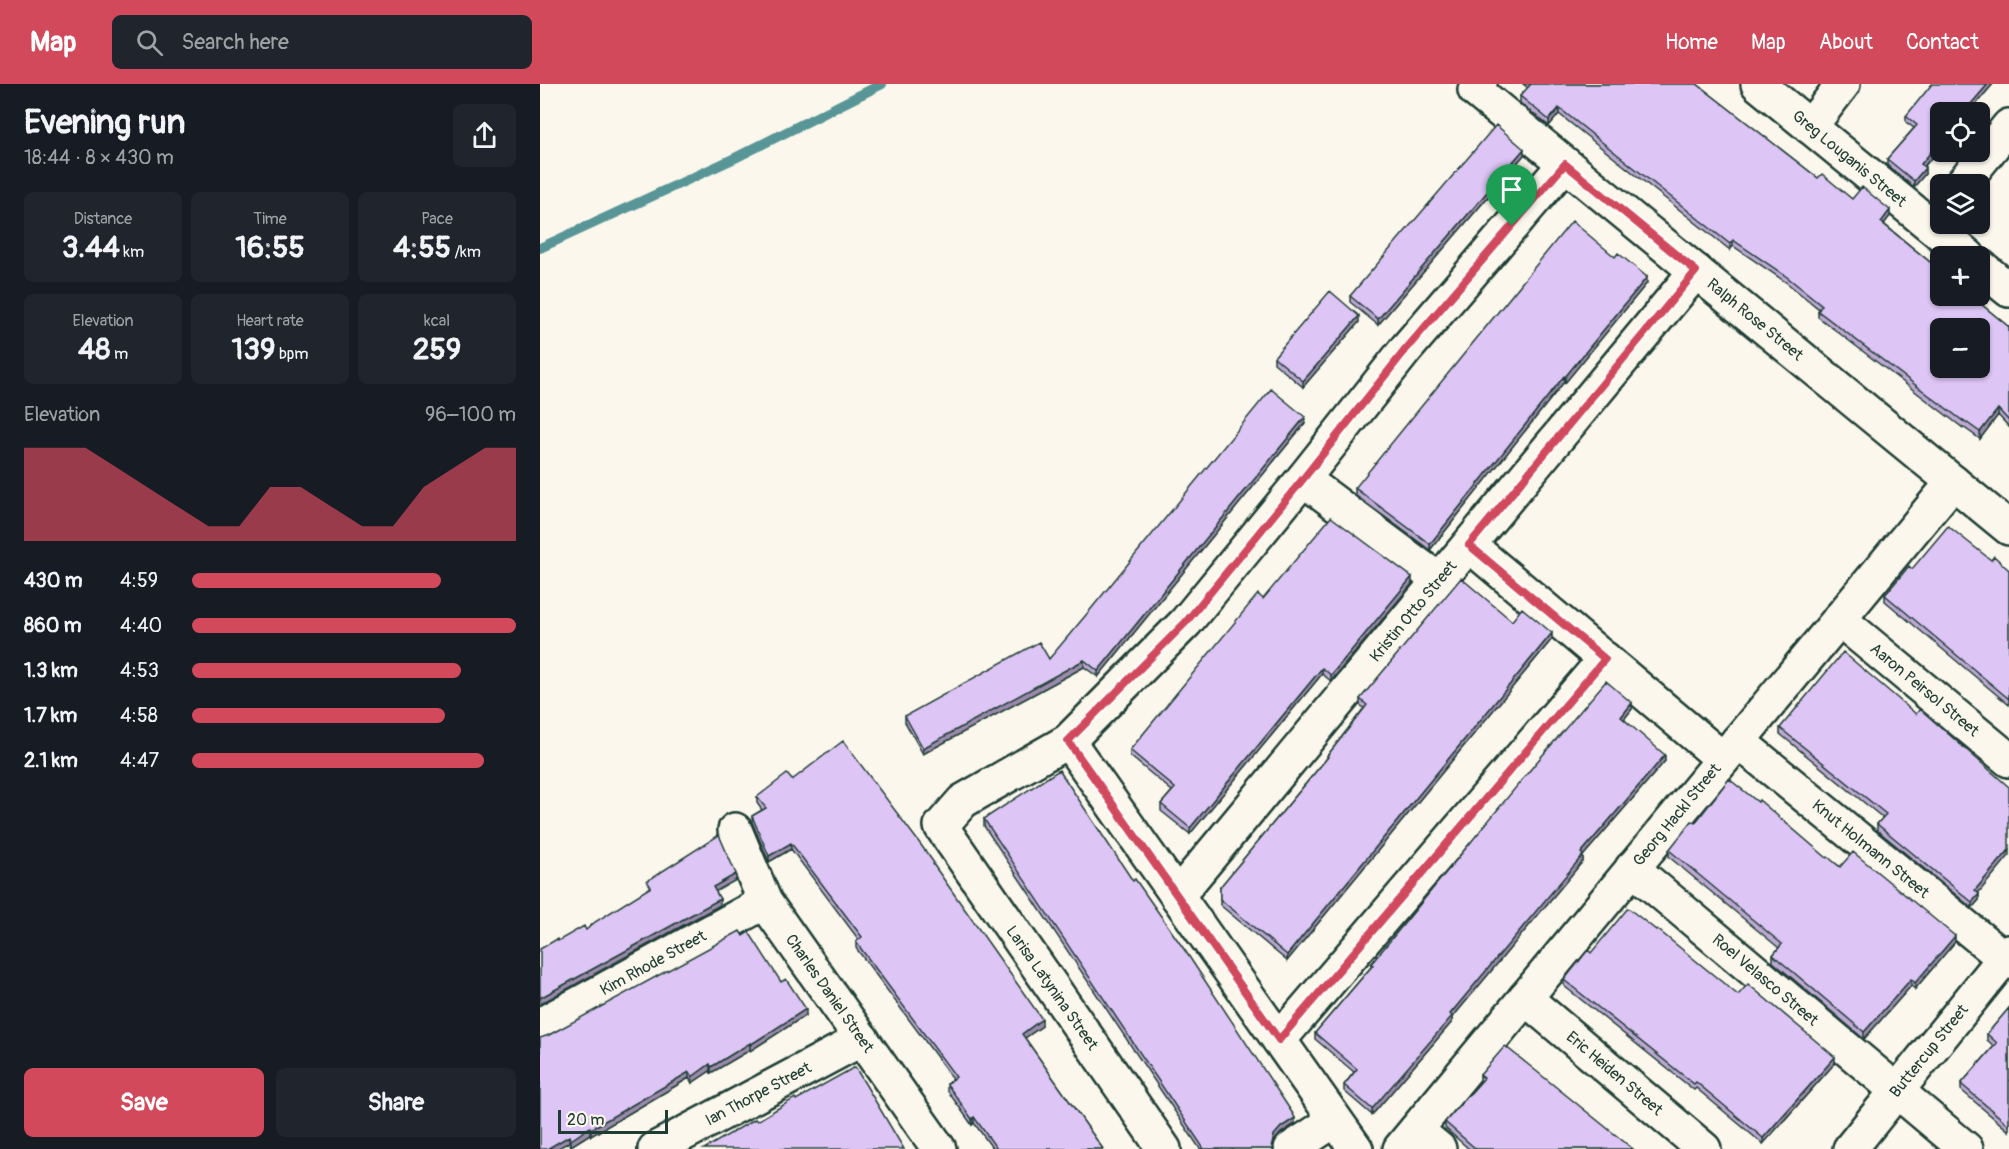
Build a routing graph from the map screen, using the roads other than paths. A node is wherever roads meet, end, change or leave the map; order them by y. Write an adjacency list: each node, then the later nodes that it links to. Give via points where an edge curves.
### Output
1 (1758, 84): 5 (street, Greg Louganis Street)
2 (1843, 84): 5 (street)
3 (1478, 87): 6 (street, Ralph Rose Street)
4 (2009, 126): 7 (street)
5 (1810, 127): 8 (street, Greg Louganis Street)
6 (1565, 164): 11 (street, Ralph Rose Street); 14 (street, via 1406,349)
7 (1970, 174)
8 (1930, 213)
9 (1949, 234): 10 (street, Greg Louganis Street)
10 (1960, 246)
11 (1696, 271): 15 (street, Ralph Rose Street); 17 (street, Kristin Otto Street)
12 (1990, 274): 13 (street)
13 (2009, 290)
14 (1303, 479): 18 (street); 21 (street, via 1186,622)
15 (1953, 482): 16 (street, Ralph Rose Street); 19 (street, Georg Hackl Street)
16 (2009, 528)
17 (1469, 545): 18 (street, Kristin Otto Street); 20 (street, Knut Holmann Street)
18 (1440, 581): 26 (street, Kristin Otto Street)
19 (1839, 619): 22 (street, Georg Hackl Street); 23 (street, Aaron Peirsol Street)
20 (1605, 659): 22 (street, Knut Holmann Street); 32 (street)
21 (1068, 741): 26 (street); 38 (street, Larisa Latynina Street, via 963,801 941,826)
22 (1730, 750): 25 (street, Georg Hackl Street); 28 (street, Knut Holmann Street)
23 (2009, 760)
24 (735, 830): 27 (street, Charles Daniel Street)
25 (1632, 868): 29 (street, Georg Hackl Street); 33 (street, Roel Velasco Street)
26 (1177, 896): 32 (street)
27 (765, 902): 30 (street, Kim Rhode Street); 31 (street, Charles Daniel Street)
28 (2007, 957): 33 (street, Buttercup Street)
29 (1525, 998): 35 (street, Georg Hackl Street); 41 (street, Eric Heiden Street)
30 (540, 1025)
31 (862, 1039): 36 (street, Ian Thorpe Street); 37 (street, Charles Daniel Street)
32 (1279, 1040): 34 (street)
33 (1896, 1092): 42 (street, Buttercup Street); 43 (street, Roel Velasco Street)
34 (1335, 1120): 39 (street); 40 (street)
35 (1419, 1143)
36 (655, 1149)
37 (939, 1149)
38 (1164, 1149)
39 (1291, 1149)
40 (1356, 1149)
41 (1704, 1149)
42 (1850, 1149)
43 (1966, 1149)

